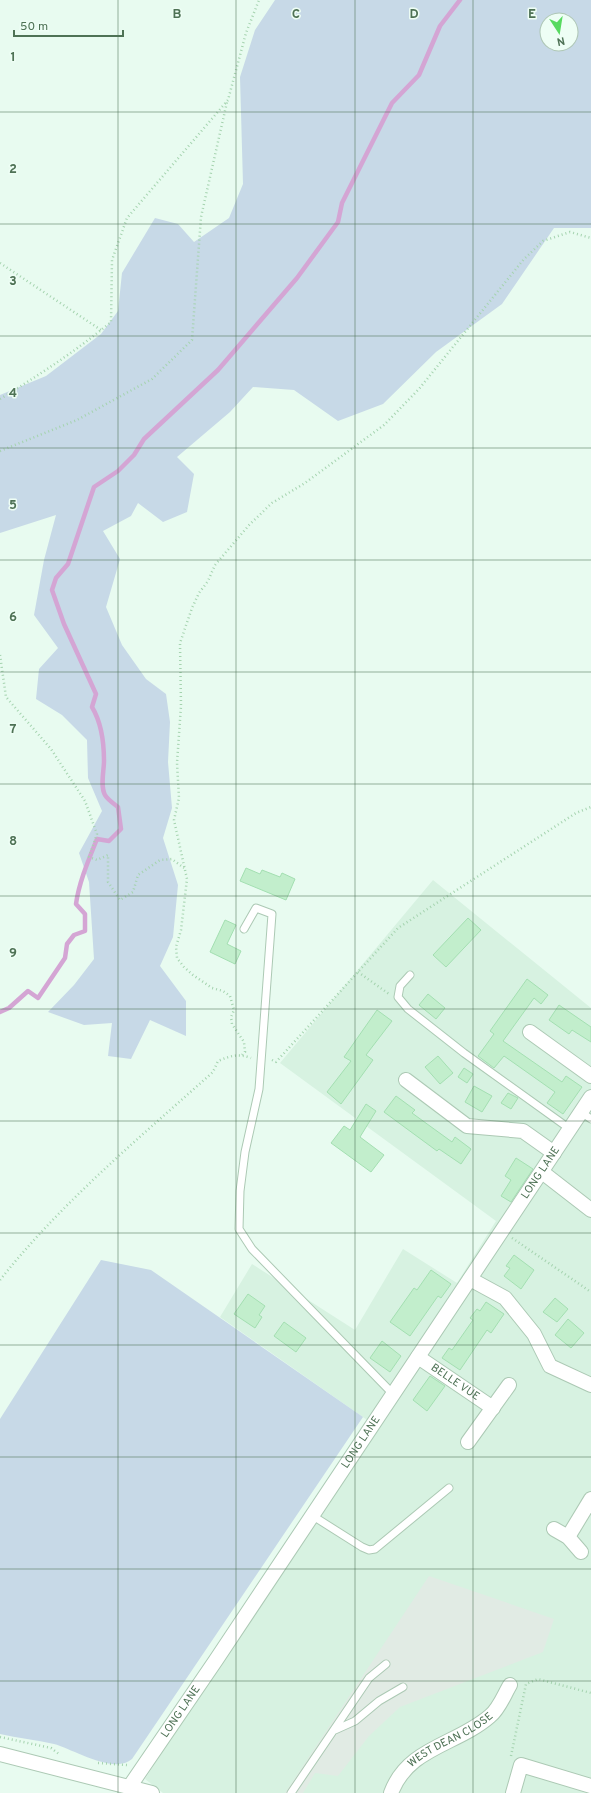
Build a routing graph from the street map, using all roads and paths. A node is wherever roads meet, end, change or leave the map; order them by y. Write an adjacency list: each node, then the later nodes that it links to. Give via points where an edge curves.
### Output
1 (259, 0): 2 (path, via 246,33)
2 (228, 100): 5 (path, via 127,218 112,260 111,322); 7 (path, via 201,217 192,340 152,379 77,420)
3 (591, 238): 10 (path, via 570,232 543,241 524,259 419,389 384,425 272,504 250,524 215,566 196,598 180,643 181,706 177,763 179,798 174,820)
4 (0, 263): 5 (path)
5 (101, 330): 6 (path)
6 (0, 399)
7 (0, 451)
8 (0, 655): 10 (path, via 6,696 51,749 85,801 97,834 89,857 97,860 108,855 108,882 120,900 134,892 138,875 160,860 172,859 183,866)
9 (591, 807): 12 (path, via 576,814 398,928)
10 (186, 876): 16 (path, via 181,930 176,947 177,958 193,975 230,996 234,1010 232,1024 244,1042 245,1052)
11 (244, 929): 17 (lane, via 256,908 272,914)
12 (358, 972): 14 (path); 17 (path, via 276,1062)
13 (410, 975): 14 (lane, via 400,986)
14 (400, 1002): 22 (lane, via 464,1053)
15 (530, 1032): 18 (street)
16 (242, 1055): 17 (path); 28 (path, via 218,1061 213,1072 74,1197 23,1251)
17 (262, 1058): 33 (lane, via 259,1089 245,1152 239,1229 252,1249)
18 (591, 1076)
19 (406, 1080): 23 (street, via 467,1126 523,1131)
20 (591, 1097): 21 (street, LONG LANE)
21 (586, 1115): 22 (street, LONG LANE)
22 (570, 1129): 23 (street, LONG LANE)
23 (554, 1153): 24 (street, LONG LANE)
24 (542, 1172): 25 (street); 26 (street, LONG LANE)
25 (591, 1210)
26 (502, 1231): 27 (street, LONG LANE); 29 (path)
27 (470, 1279): 30 (street, LONG LANE); 32 (street, via 505,1298 534,1334 550,1366)
28 (0, 1280)
29 (591, 1292)
30 (418, 1357): 33 (street, LONG LANE); 34 (street, BELLE VUE)
31 (509, 1385): 34 (street)
32 (591, 1385)
33 (393, 1394): 38 (street, LONG LANE)
34 (492, 1408): 35 (street)
35 (468, 1442)
36 (449, 1488): 38 (lane, via 375,1549 362,1547)
37 (591, 1499): 40 (street)
38 (313, 1516): 50 (street, LONG LANE)
39 (554, 1529): 40 (street)
40 (568, 1537): 41 (street)
41 (581, 1552)
42 (386, 1664): 46 (lane, via 369,1678)
43 (510, 1685): 57 (street, WEST DEAN CLOSE, via 491,1716 467,1732 416,1758 396,1780)
44 (403, 1687): 46 (lane, via 379,1701 355,1721)
45 (591, 1693): 51 (path, via 538,1679 526,1684)
46 (335, 1730): 56 (lane)
47 (0, 1737): 49 (path, via 51,1748)
48 (0, 1754): 53 (street)
49 (61, 1756)
50 (148, 1760): 52 (path, via 138,1756 125,1766); 53 (street, LONG LANE)
51 (510, 1760)
52 (96, 1763)
53 (130, 1786): 55 (street)
54 (591, 1786): 58 (street, via 521,1766)
55 (152, 1793)
56 (291, 1793)
57 (391, 1793)
58 (513, 1793)

